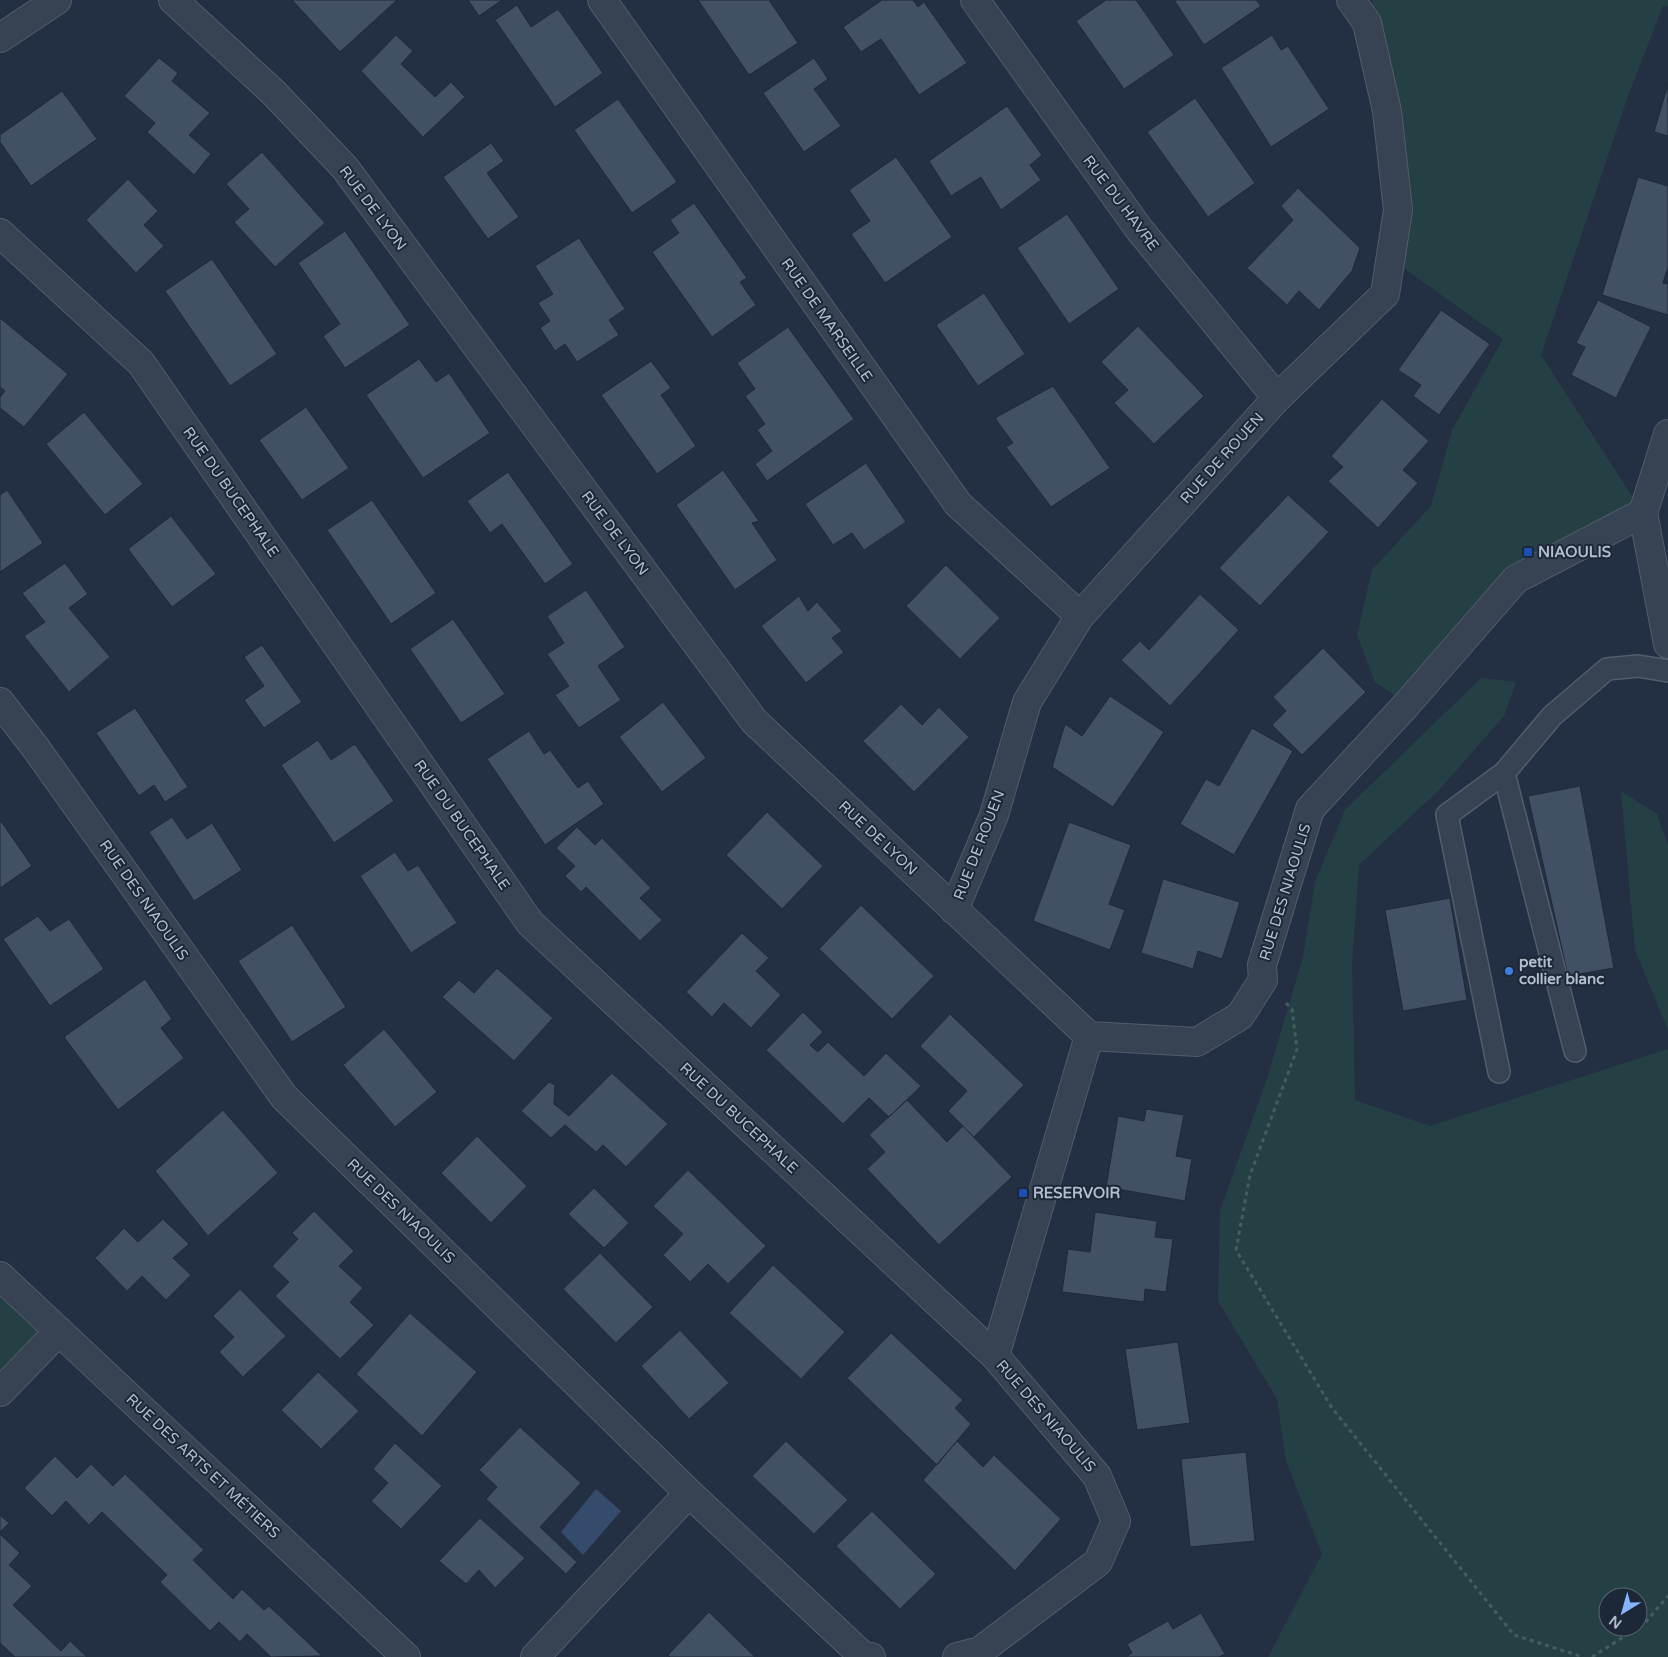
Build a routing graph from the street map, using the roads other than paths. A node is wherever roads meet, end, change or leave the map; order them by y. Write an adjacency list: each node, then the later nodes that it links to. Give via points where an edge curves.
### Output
1 (57, 0): 6 (street)
2 (173, 0): 16 (street, RUE DE LYON, via 274,93 345,168 754,721)
3 (602, 0): 11 (street, RUE DE MARSEILLE, via 958,504)
4 (975, 0): 8 (street, RUE DU HAVRE, via 1139,229)
5 (1351, 0): 8 (street, RUE DE ROUEN, via 1367,23 1387,111 1398,210 1385,294)
6 (0, 38)
7 (0, 233): 22 (street, RUE DU BUCEPHALE, via 141,363 530,923)
8 (1277, 398): 11 (street, RUE DE ROUEN)
9 (1668, 434): 10 (street)
10 (1643, 513): 12 (street); 17 (street, RUE DES NIAOULIS, via 1516,579 1310,809 1262,965 1263,980 1240,1016 1197,1042)
11 (1080, 616): 16 (street, RUE DE ROUEN, via 1028,702 994,815)
12 (1668, 644)
13 (1668, 671): 15 (lane, via 1638,666 1607,668 1552,716)
14 (0, 702): 24 (street, RUE DES NIAOULIS, via 284,1097)
15 (1504, 772): 18 (lane); 19 (lane, via 1447,815)
16 (954, 910): 17 (street, RUE DE LYON)
17 (1089, 1036): 22 (street, RUE DES NIAOULIS)
18 (1575, 1051)
19 (1499, 1072)
20 (0, 1276): 21 (street, RUE DES ARTS ET MÉTIERS)
21 (59, 1331): 23 (street); 25 (street, RUE DES ARTS ET MÉTIERS)
22 (995, 1356): 28 (street, RUE DES NIAOULIS, via 1097,1476 1116,1521 1098,1562 980,1651)
23 (0, 1392)
24 (689, 1493): 26 (street); 27 (street, RUE DES NIAOULIS, via 863,1656)
25 (406, 1657)
26 (535, 1657)
27 (871, 1657)
28 (957, 1657)

